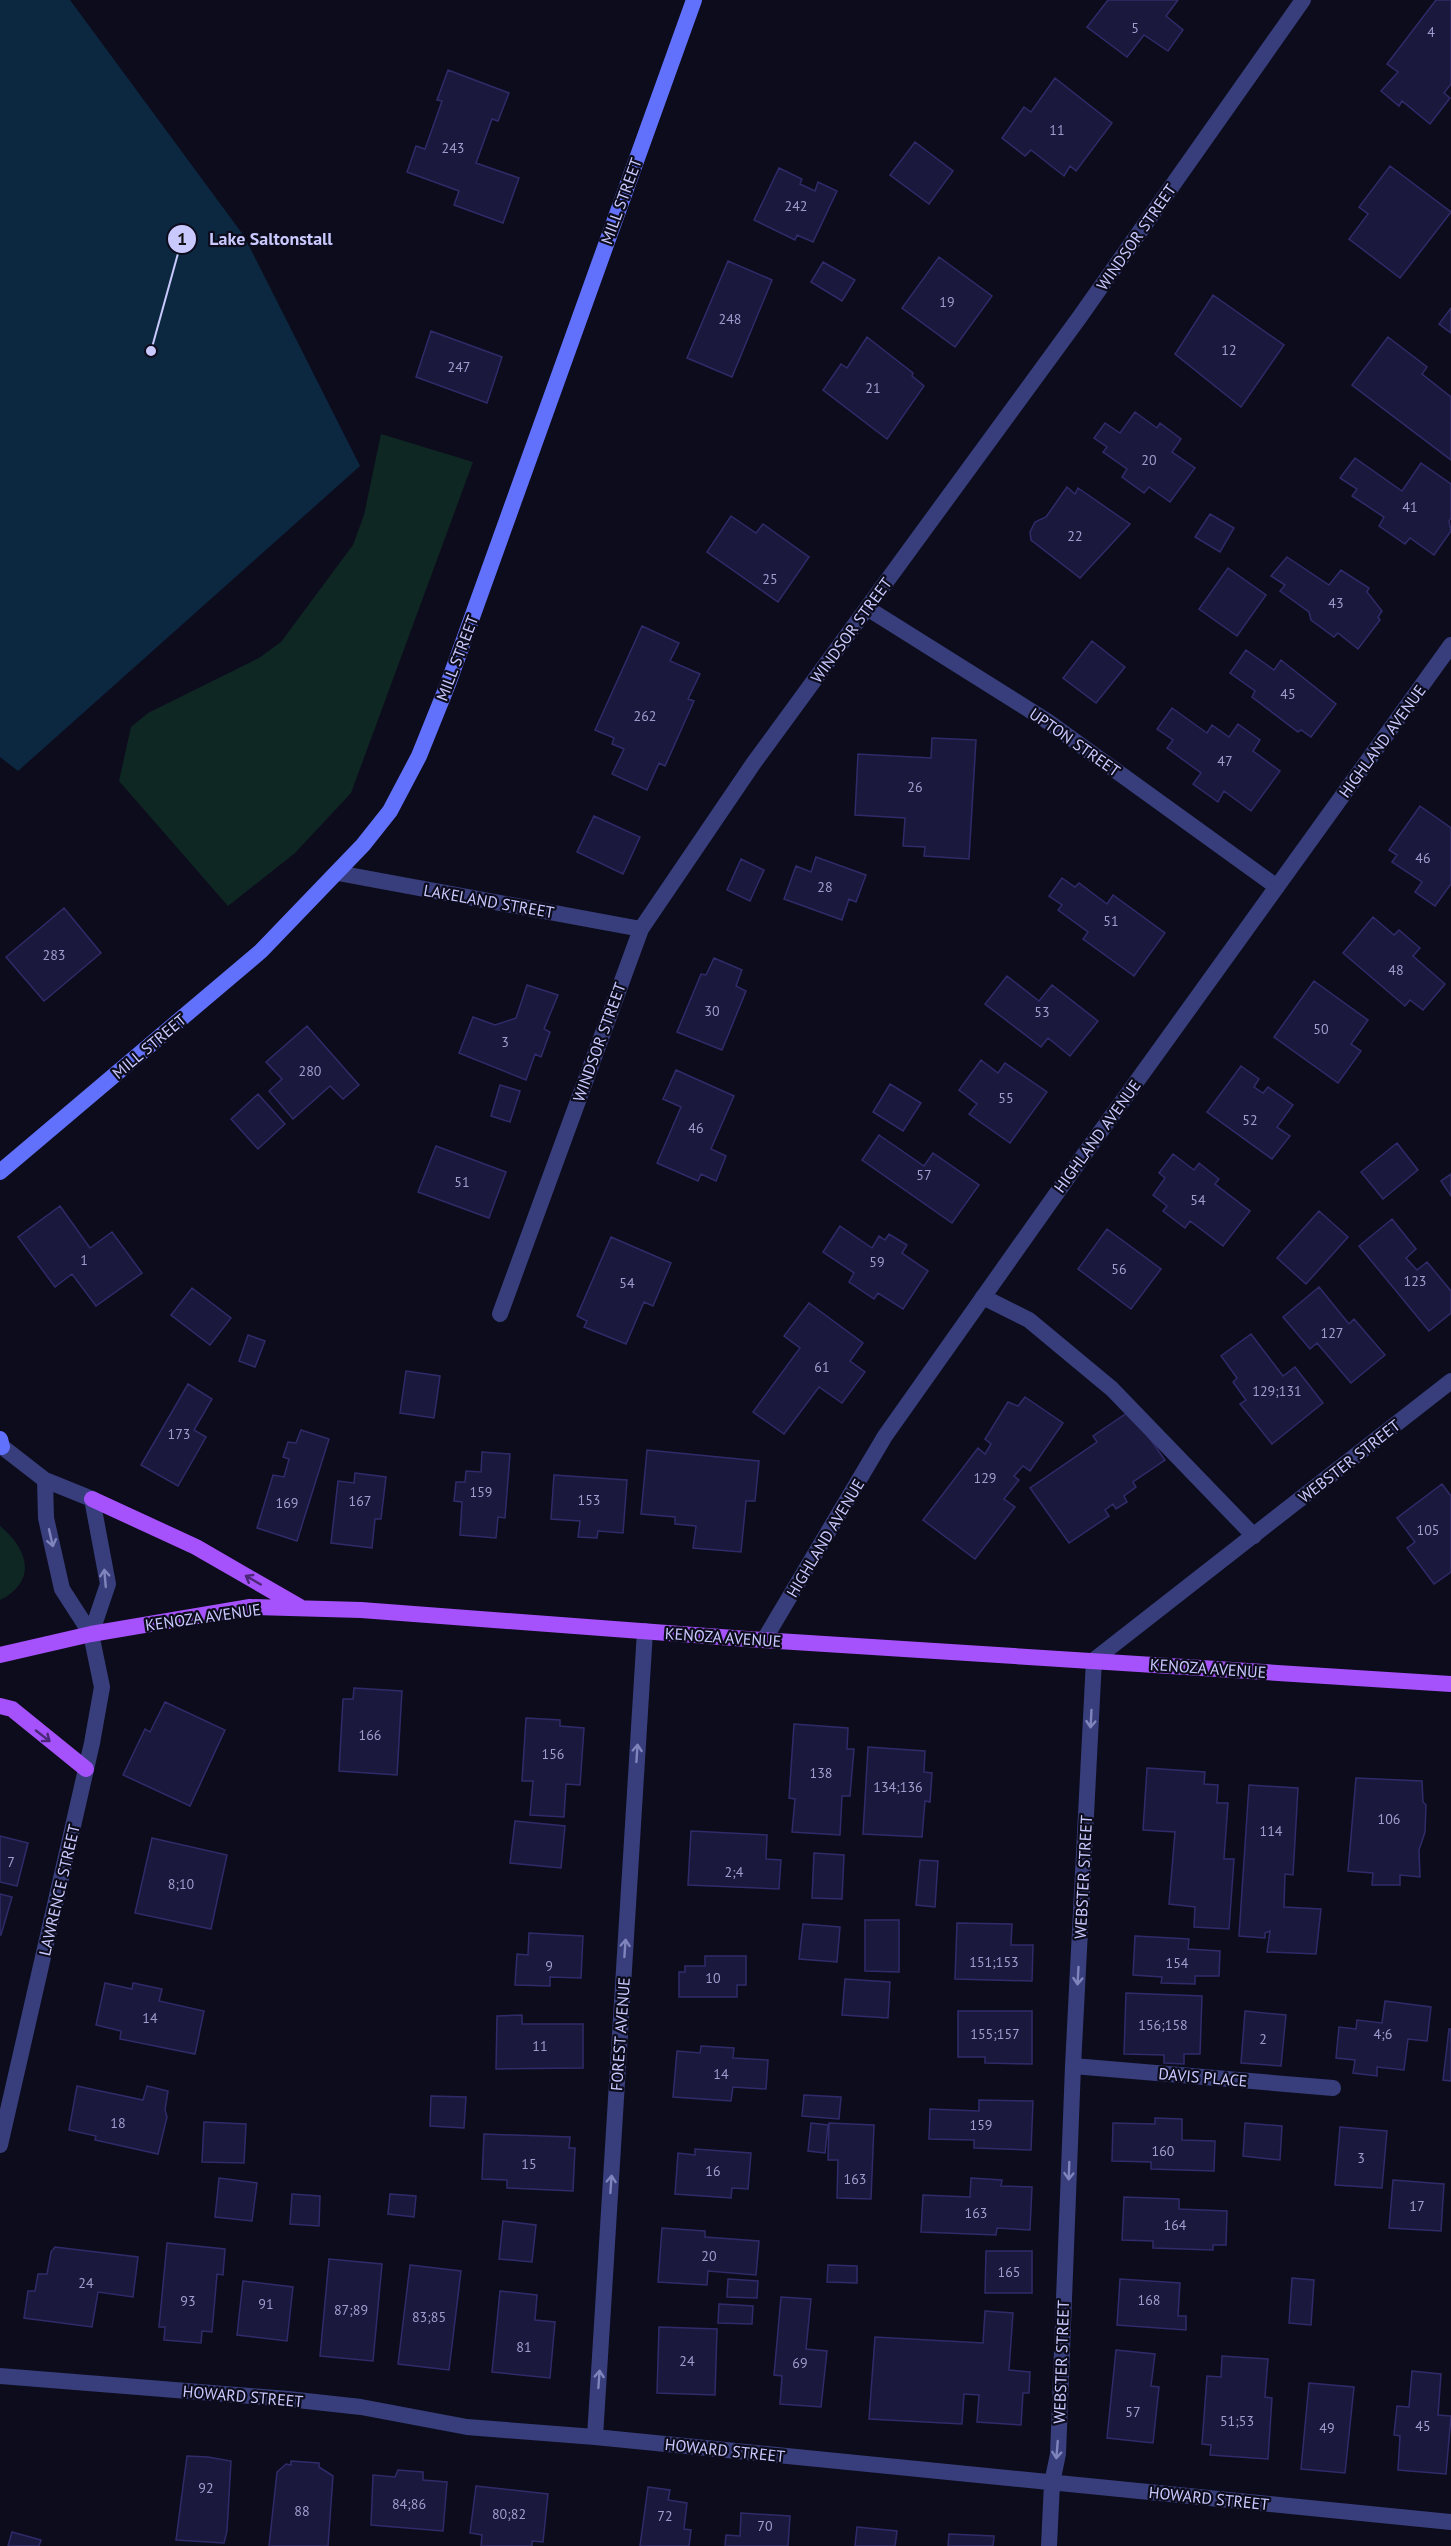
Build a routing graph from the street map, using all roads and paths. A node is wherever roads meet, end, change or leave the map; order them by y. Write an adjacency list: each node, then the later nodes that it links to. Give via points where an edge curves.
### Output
1 (694, 0): 5 (main road, MILL STREET, via 506,528 419,756 390,811)
2 (1303, 0): 3 (street, WINDSOR STREET, via 1079,318)
3 (867, 608): 6 (street, UPTON STREET, via 1047,721); 7 (street, WINDSOR STREET, via 753,764)
4 (1451, 645): 6 (street, HIGHLAND AVENUE)
5 (338, 873): 7 (street, LAKELAND STREET); 8 (main road, MILL STREET, via 261,951)
6 (1277, 887): 9 (street, HIGHLAND AVENUE)
7 (641, 929): 10 (street, WINDSOR STREET)
8 (0, 1172)
9 (983, 1298): 15 (street, via 1029,1320 1112,1389); 19 (street, HIGHLAND AVENUE, via 885,1436)
10 (500, 1314)
11 (1451, 1381): 15 (street, WEBSTER STREET)
12 (1, 1444): 13 (street)
13 (45, 1480): 14 (street); 18 (street, one-way to 18, via 46,1518 62,1589)
14 (92, 1498): 16 (main road, one-way to 14, via 196,1547); 18 (street, one-way to 14, via 108,1584)
15 (1254, 1536): 21 (street, WEBSTER STREET)
16 (304, 1609): 17 (main road, KENOZA AVENUE); 18 (main road, KENOZA AVENUE, via 250,1607)
17 (645, 1631): 19 (main road, KENOZA AVENUE); 29 (street, FOREST AVENUE, one-way to 17)
18 (91, 1634): 20 (main road, KENOZA AVENUE); 24 (street, LAWRENCE STREET, via 102,1687)
19 (764, 1640): 21 (main road, KENOZA AVENUE)
20 (0, 1654)
21 (1094, 1660): 22 (main road, KENOZA AVENUE); 25 (street, WEBSTER STREET, one-way to 25)
22 (1451, 1684)
23 (0, 1706): 24 (main road, one-way to 24, via 12,1709)
24 (86, 1769): 27 (street, LAWRENCE STREET)
25 (1073, 2066): 26 (street, DAVIS PLACE); 30 (street, WEBSTER STREET, one-way to 30, via 1058,2454)
26 (1333, 2088)
27 (0, 2145)
28 (0, 2376): 29 (street, HOWARD STREET, via 361,2407 467,2427)
29 (596, 2437): 30 (street, HOWARD STREET)
30 (1052, 2483): 31 (street, HOWARD STREET); 32 (street, WEBSTER STREET)
31 (1451, 2522)
32 (1049, 2546)

